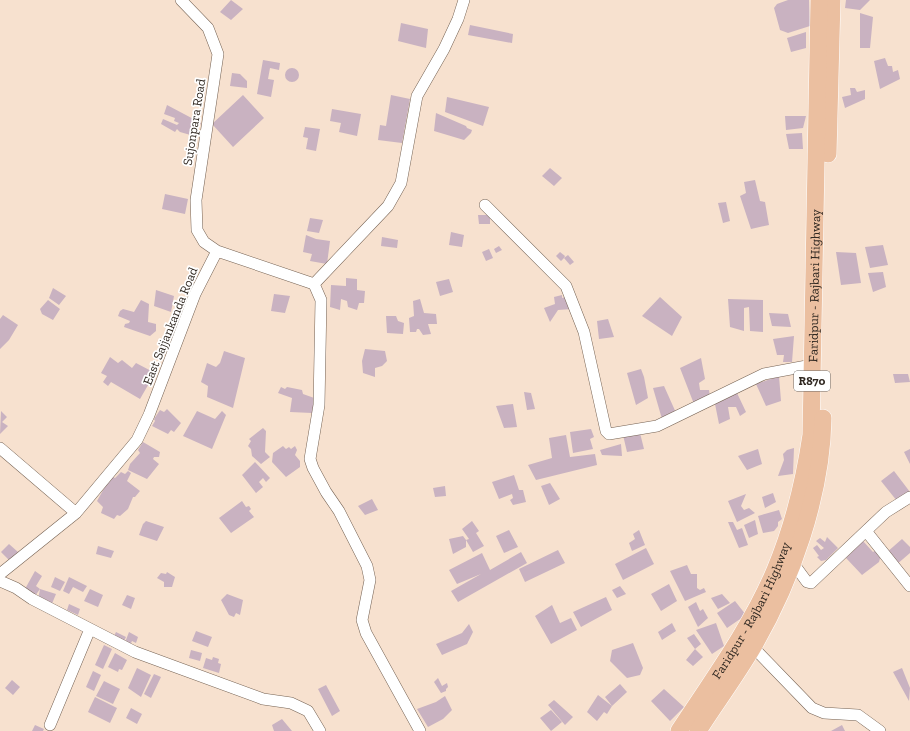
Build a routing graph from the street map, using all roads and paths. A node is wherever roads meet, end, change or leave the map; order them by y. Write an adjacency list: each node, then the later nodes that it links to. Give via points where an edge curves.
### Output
1 (181, 0): 6 (street, Sujonpara Road, via 208,28 218,54 196,200 197,230 204,242)
2 (464, 0): 7 (street, via 444,49 417,96 401,183 395,196)
3 (819, 0): 8 (main road, Faridpur - Rajbari Highway / R870)
4 (832, 0): 13 (main road, Faridpur - Rajbari Highway / R870, via 822,450 809,511)
5 (485, 205): 8 (street, via 566,286 584,332 606,431 609,434 657,426 764,374)
6 (217, 251): 7 (street); 11 (street, East Sajjankanda Road, via 195,294 137,440)
7 (314, 284): 21 (street, via 321,300 320,366 319,405 310,460 367,566 370,580 362,620 366,633)
8 (812, 365): 22 (main road, Faridpur - Rajbari Highway / R870, via 811,436 807,465 800,498 775,570 743,632)
9 (0, 448): 11 (street)
10 (910, 497): 12 (street, via 886,512)
11 (76, 513): 14 (street, East Sajjankanda Road)
12 (866, 531): 13 (street, via 811,582 807,582); 16 (street)
13 (793, 563): 18 (main road, Faridpur - Rajbari Highway / R870)
14 (0, 574)
15 (0, 581): 17 (street)
16 (910, 586)
17 (90, 629): 19 (street); 20 (street, via 136,652 186,672 263,699 291,703 308,711)
18 (753, 647): 23 (main road, Faridpur - Rajbari Highway / R870); 24 (street, via 812,708 824,713 858,715)
19 (50, 725)
20 (320, 731)
21 (420, 731)
22 (679, 731)
23 (698, 731)
24 (880, 731)

